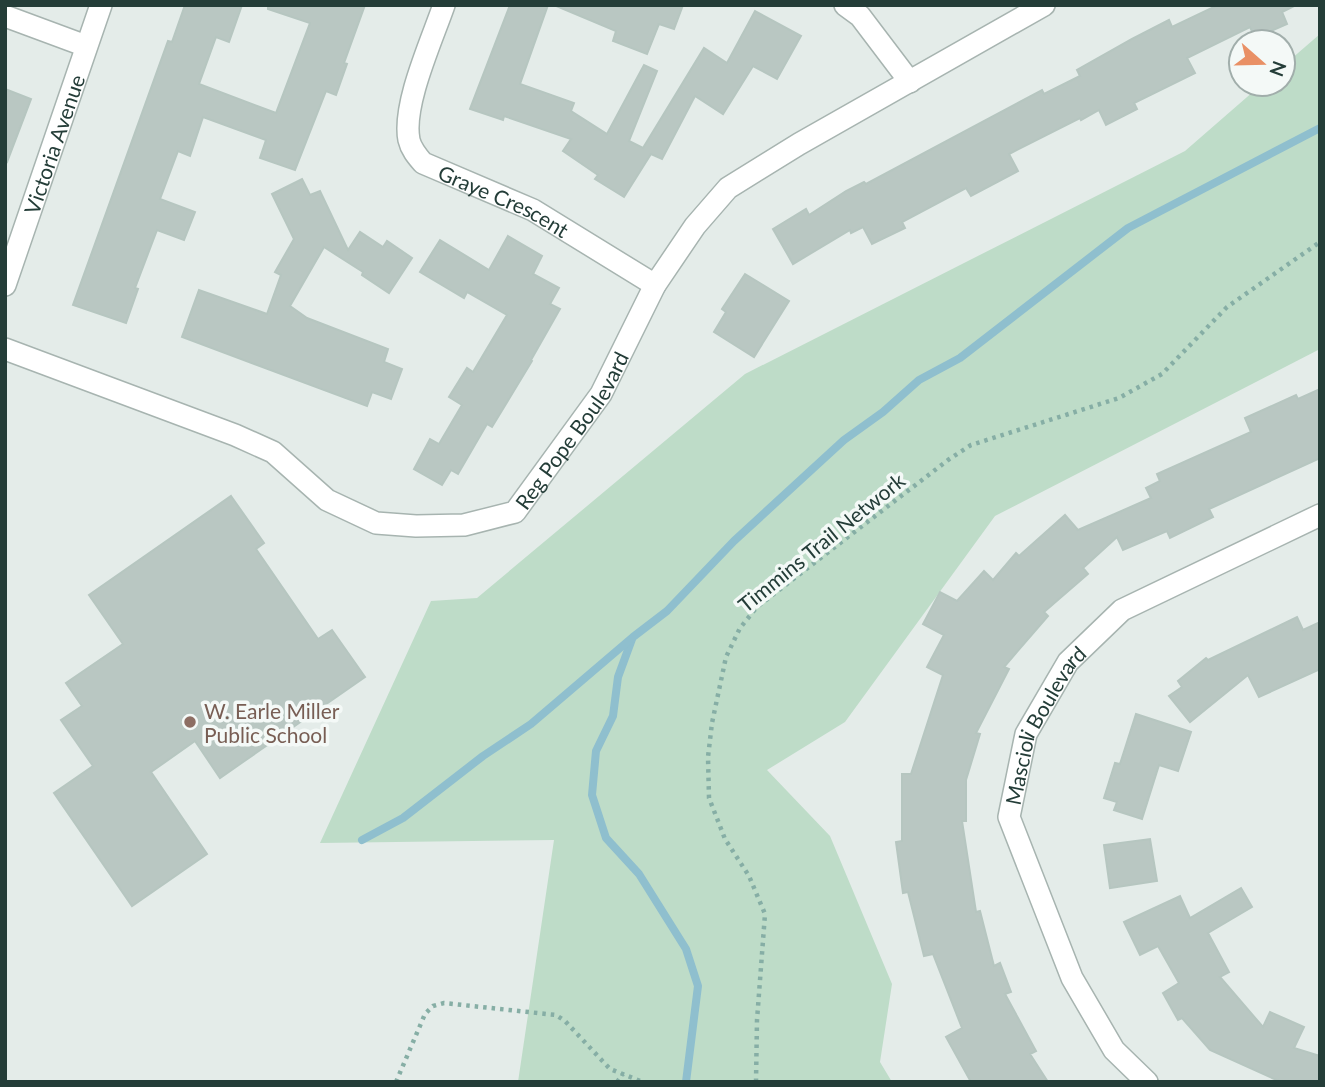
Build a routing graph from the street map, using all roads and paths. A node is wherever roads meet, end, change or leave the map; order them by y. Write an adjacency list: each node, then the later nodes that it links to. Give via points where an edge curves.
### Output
1 (101, 5): 6 (street, Victoria Avenue)
2 (444, 5): 10 (street, Graye Crescent, via 408,113 409,143 423,163 533,210)
3 (845, 5): 7 (street, via 859,16)
4 (1044, 5): 7 (street, Reg Pope Boulevard)
5 (5, 16): 6 (street)
6 (86, 46): 9 (street, Victoria Avenue)
7 (909, 82): 10 (street, Reg Pope Boulevard, via 728,188 695,226)
8 (1320, 242): 17 (path, Timmins Trail Network, via 1227,307 1162,374 1119,398 971,445 947,460 757,607 740,628 726,657 712,723 709,798 765,914)
9 (5, 285)
10 (655, 285): 11 (street, Reg Pope Boulevard, via 601,394 514,512 464,525 376,523 327,500 263,448)
11 (5, 349)
12 (1320, 515): 18 (street, Mascioli Boulevard, via 1122,610 1068,662 1026,734 1009,817 1072,978 1114,1050)
13 (623, 1074): 14 (path, via 610,1069 556,1015 444,1003 425,1014); 15 (path); 16 (path)
14 (396, 1082)
15 (617, 1082)
16 (643, 1082)
17 (756, 1082)
18 (1147, 1082)

